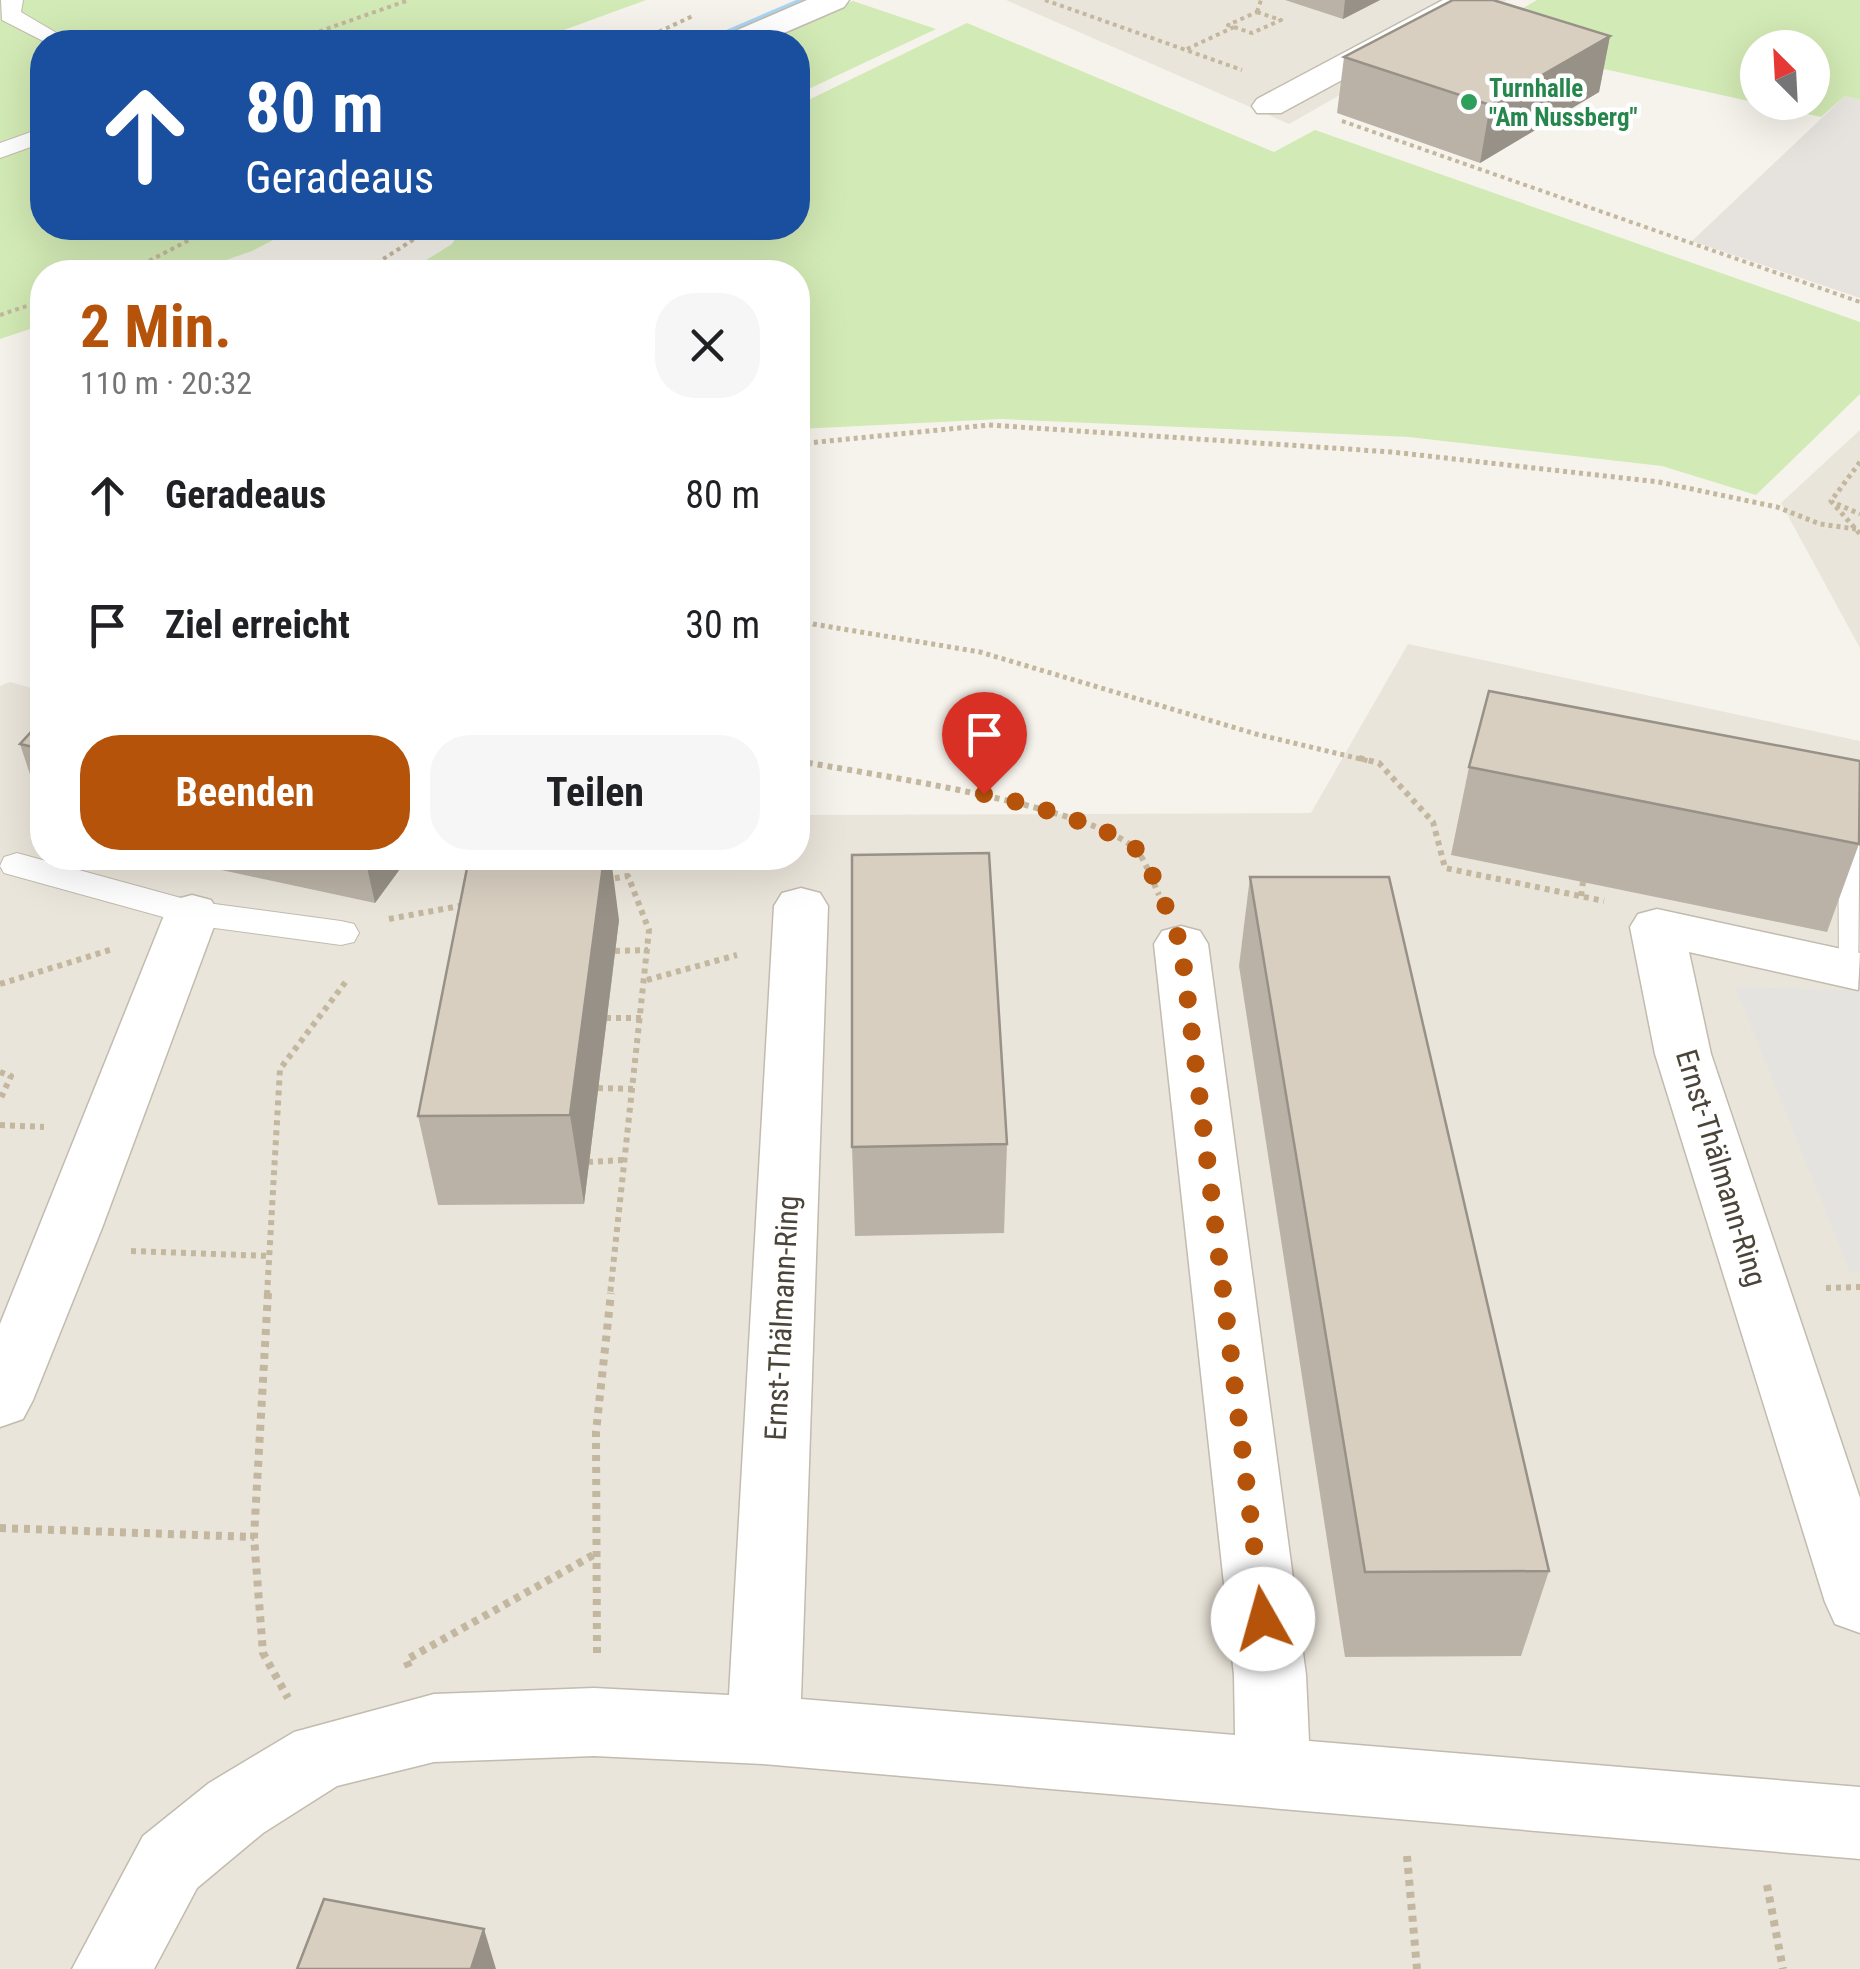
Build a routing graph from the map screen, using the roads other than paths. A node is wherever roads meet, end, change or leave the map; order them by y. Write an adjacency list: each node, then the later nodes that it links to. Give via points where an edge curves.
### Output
1 (12, 0): 4 (lane, via 10,14)
2 (833, 0): 5 (street)
3 (1466, 0): 6 (street)
4 (39, 30)
5 (764, 30)
6 (1283, 99)
7 (30, 140): 8 (lane)
8 (0, 151)
9 (1836, 782): 17 (lane, via 1855,786)
10 (17, 865): 11 (lane)
11 (30, 870)
12 (30, 870): 14 (lane)
13 (800, 922): 20 (street, Ernst-Thälmann-Ring)
14 (188, 929): 15 (lane); 18 (street)
15 (341, 933)
16 (1181, 944): 21 (street, via 1270,1675)
17 (1858, 972): 19 (street, Ernst-Thälmann-Ring, via 1657,926 1683,1054)
18 (0, 1400)
19 (1860, 1602)
20 (763, 1730): 21 (street); 23 (street, via 594,1722 434,1728 320,1756 236,1808 170,1862)
21 (1273, 1775): 22 (street)
22 (1860, 1823)
23 (111, 1969)

